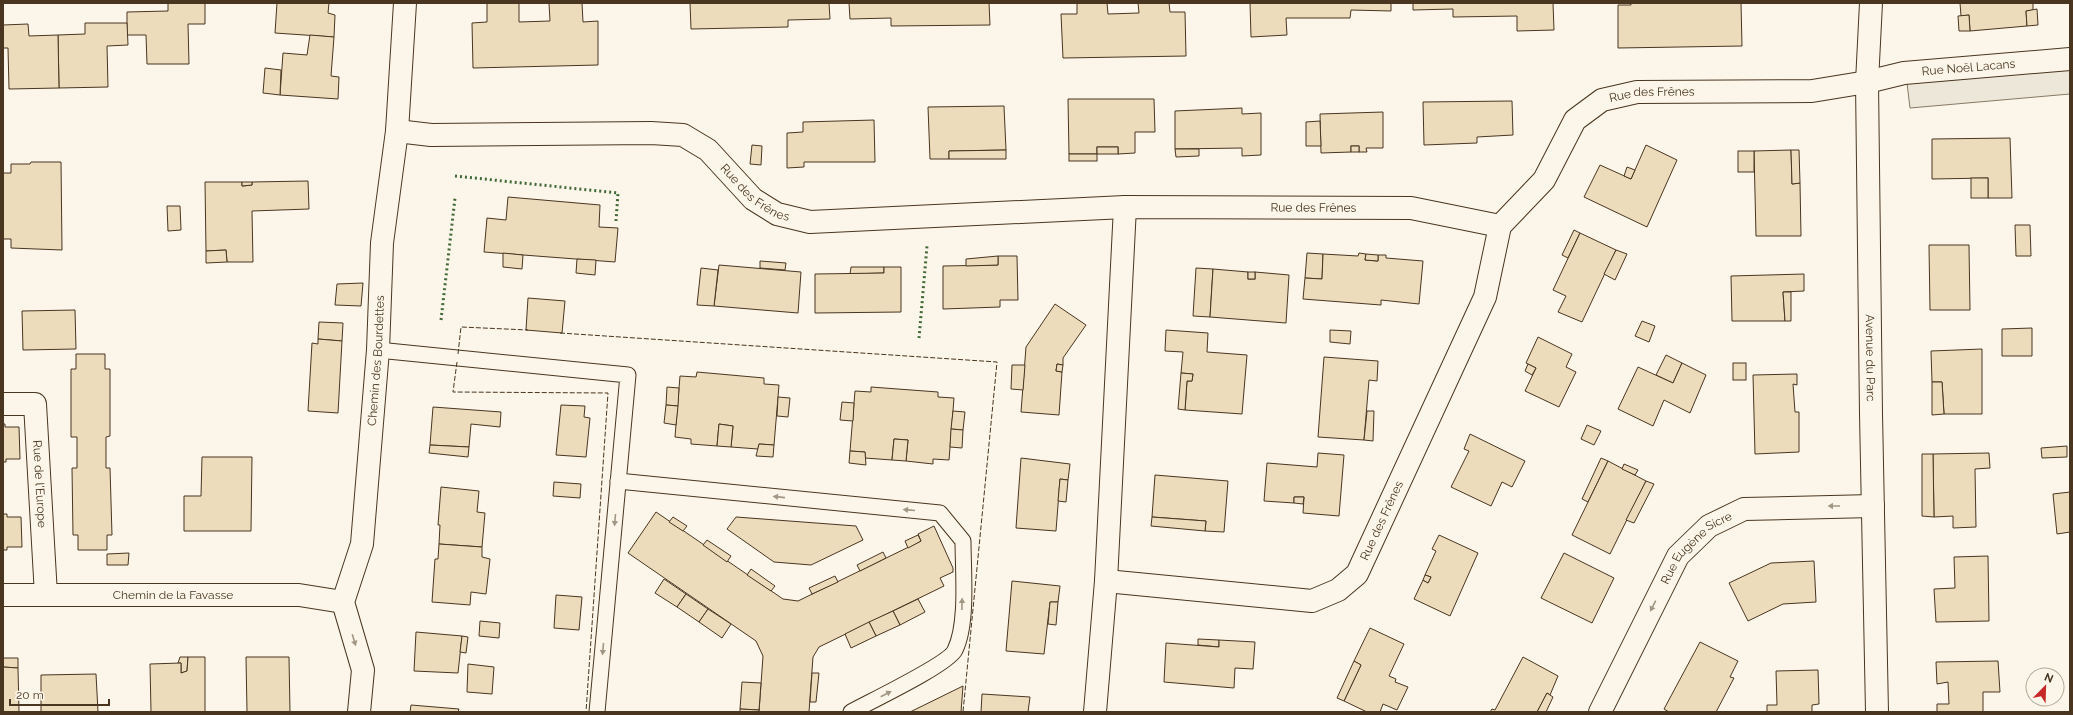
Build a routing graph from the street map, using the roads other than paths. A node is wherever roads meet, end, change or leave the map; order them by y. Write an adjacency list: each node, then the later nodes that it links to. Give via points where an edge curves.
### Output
1 (405, 3): 5 (street, Chemin des Bourdettes)
2 (1871, 3): 4 (street, Avenue du Parc)
3 (2070, 59): 4 (street, Rue Noël Lacans, via 1904,73)
4 (1867, 82): 7 (street, Rue des Frênes, via 1812,91 1637,92 1602,100 1575,120 1544,180); 11 (street, Avenue du Parc)
5 (398, 131): 6 (street, Rue des Frênes, via 431,135 683,135 708,150 753,199 777,214 810,222); 8 (street, Chemin des Bourdettes, via 382,244)
6 (1125, 207): 7 (street, Rue des Frênes, via 1411,208); 12 (street)
7 (1500, 226): 12 (street, Rue des Frênes, via 1485,297 1357,574 1338,590 1312,601)
8 (378, 350): 10 (lane, via 628,375); 15 (street, Chemin des Bourdettes, via 362,544)
9 (3, 404): 14 (street, Rue de l'Europe, via 35,404)
10 (618, 481): 17 (lane, one-way to 17); 18 (lane, one-way to 10, via 928,671 955,651 962,627 963,541 940,513)
11 (1873, 506): 20 (street, Rue Eugène Sicre, one-way to 20, via 1744,509 1709,526 1678,556); 21 (street, Avenue du Parc)
12 (1106, 581): 19 (street)
13 (3, 595): 14 (street, Chemin de la Favasse)
14 (46, 595): 15 (street, Chemin de la Favasse, via 299,595)
15 (343, 602): 16 (street, one-way to 16, via 363,670)
16 (359, 712)
17 (597, 712)
18 (851, 712)
19 (1095, 712)
20 (1600, 712)
21 (1877, 712)

